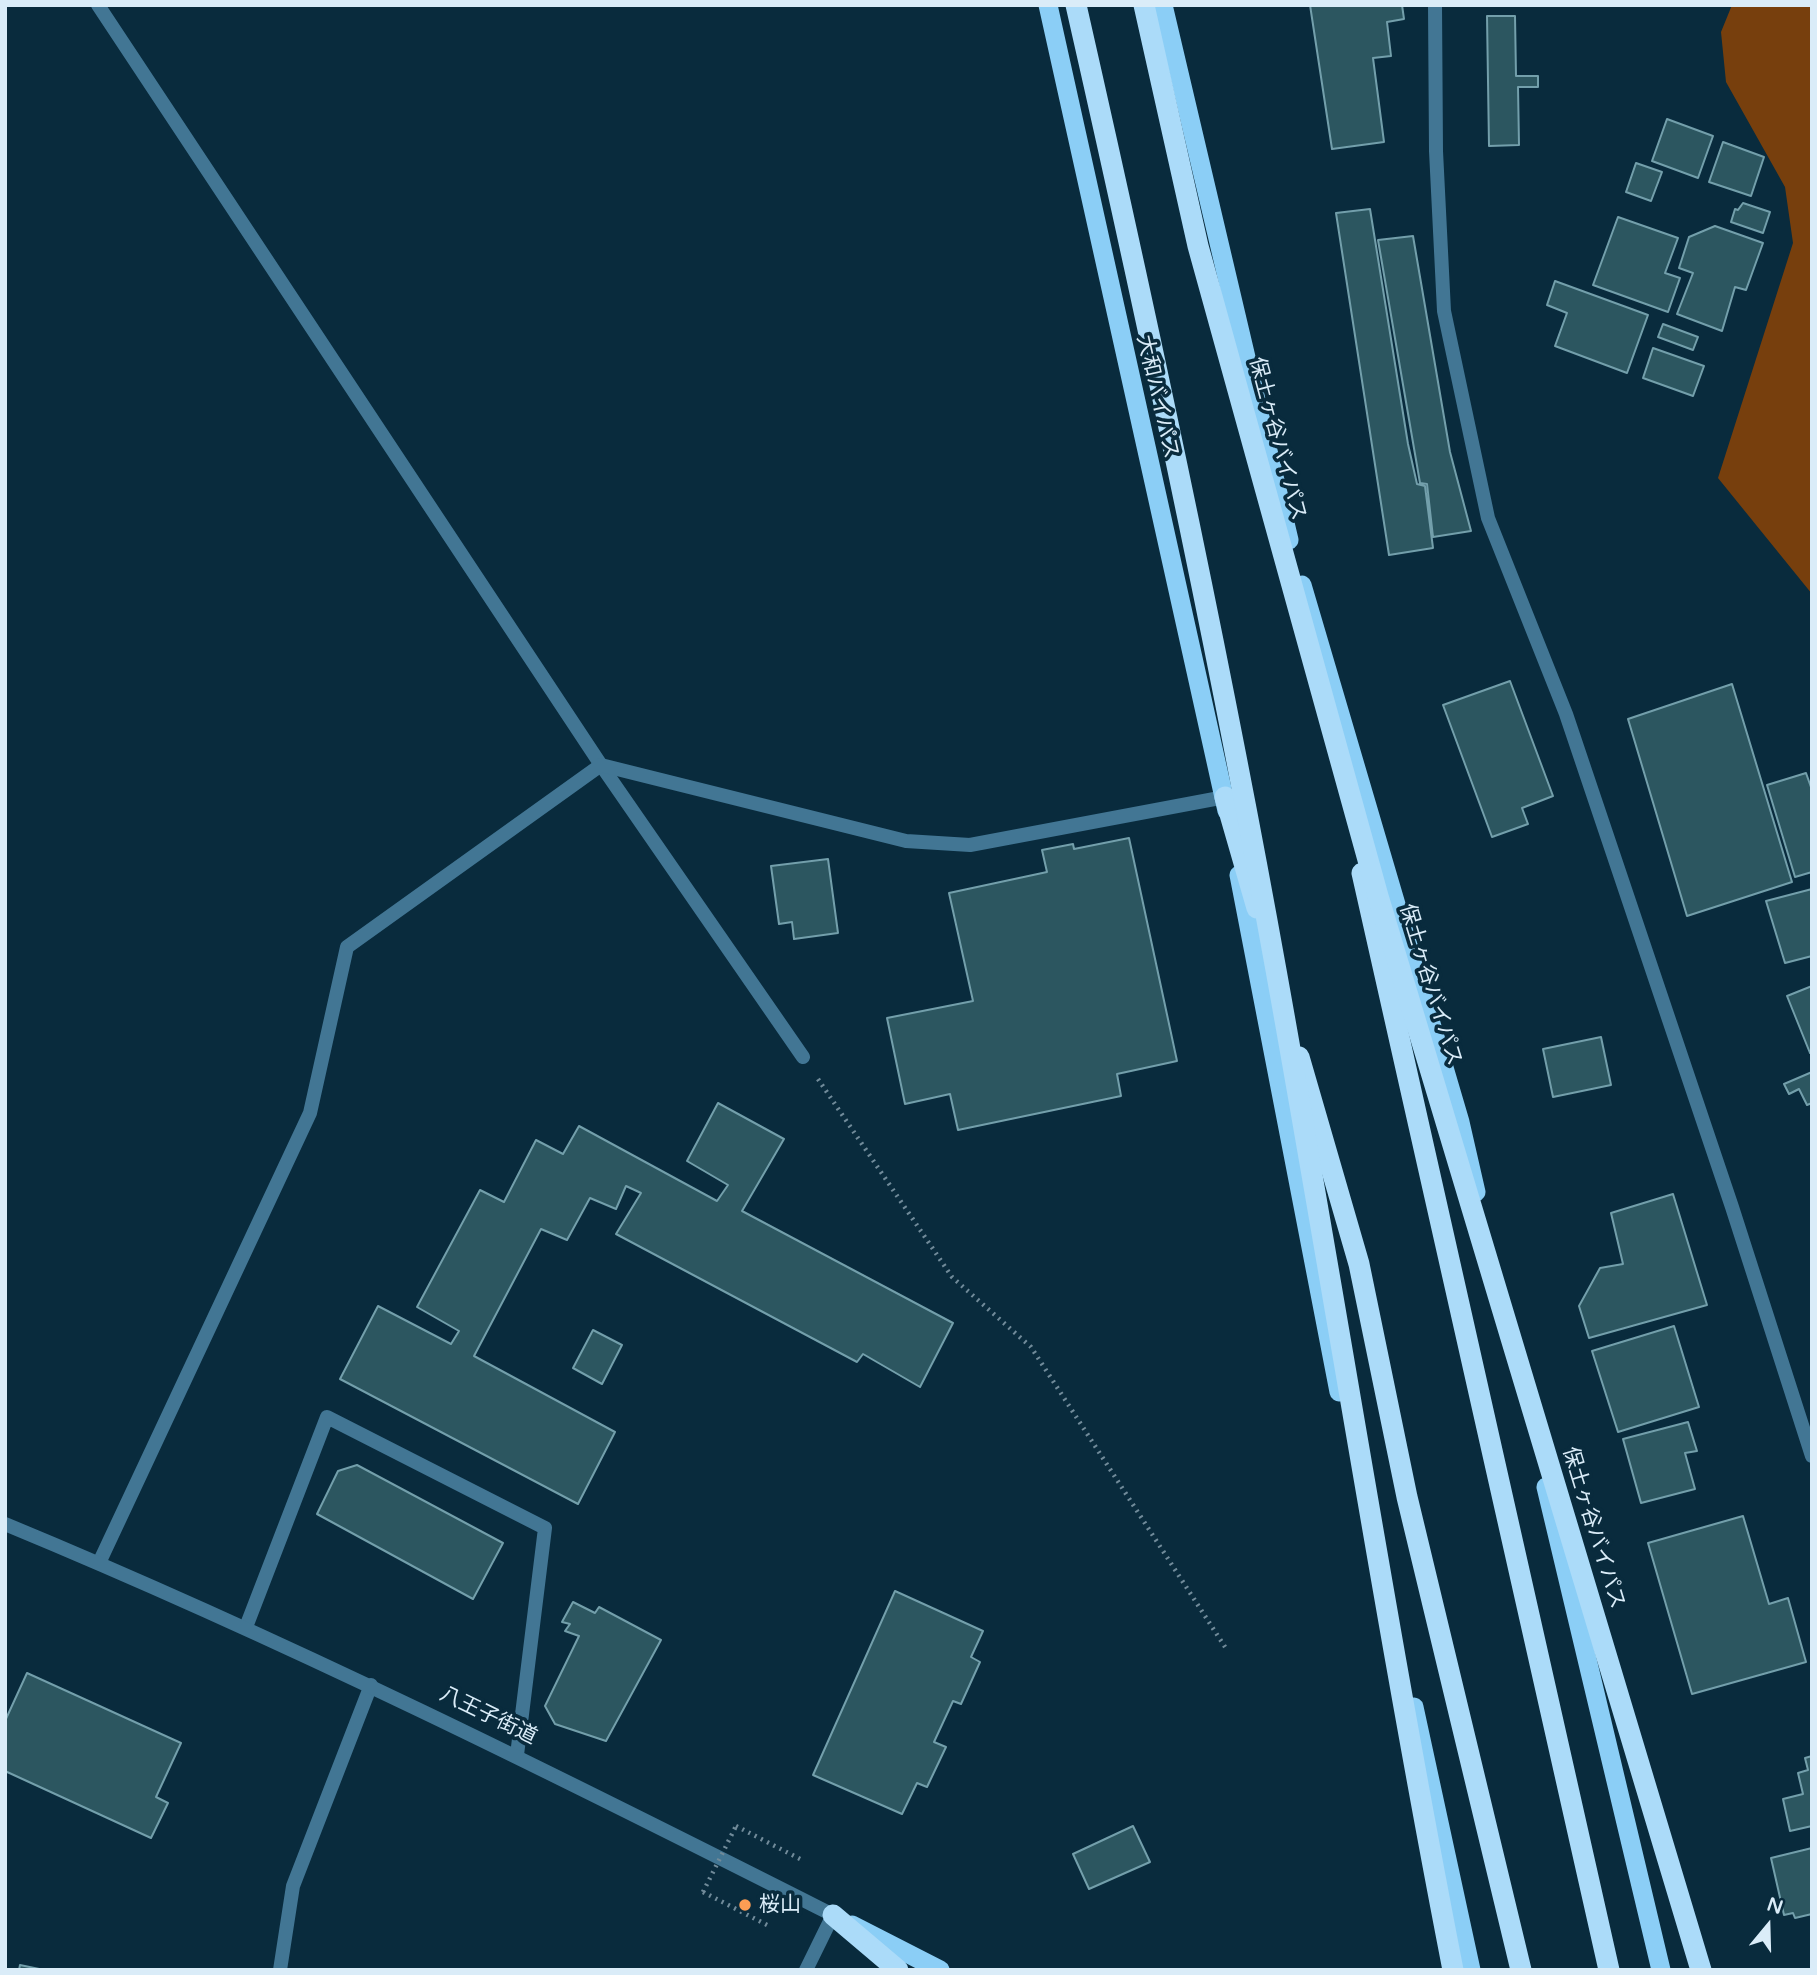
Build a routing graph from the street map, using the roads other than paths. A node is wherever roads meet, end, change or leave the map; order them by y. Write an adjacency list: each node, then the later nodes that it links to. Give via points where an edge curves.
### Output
1 (98, 5): 8 (street)
2 (1048, 5): 9 (highway, 大和バイパス)
3 (1076, 5): 18 (highway, bridge, via 1210,620 1281,998 1413,1769)
4 (1144, 5): 26 (highway, 保土ヶ谷バイパス, bridge, via 1198,246 1378,896)
5 (1163, 5): 7 (highway)
6 (1435, 5): 11 (street, via 1444,311 1488,518 1566,714)
7 (1290, 542): 24 (highway); 25 (highway, via 1460,1122)
8 (601, 765): 9 (street, via 906,841 970,845); 10 (street); 13 (street, via 347,947 310,1113)
9 (1225, 797): 18 (highway, 大和バイパス, via 1297,1187 1354,1464 1399,1638); 23 (highway, via 1359,1264 1407,1497)
10 (803, 1057)
11 (1812, 1456)
12 (5, 1524): 13 (street, 八王子街道)
13 (99, 1563): 14 (street, 八王子街道)
14 (246, 1627): 15 (street, 八王子街道); 16 (street, via 327,1417 545,1528)
15 (371, 1685): 16 (street, 八王子街道); 19 (street, via 293,1886)
16 (517, 1755): 17 (street, 八王子街道)
17 (833, 1915): 20 (street); 21 (highway); 22 (highway, 八王子街道)
18 (1465, 1968)
19 (280, 1970)
20 (806, 1970)
21 (898, 1970)
22 (940, 1970)
23 (1521, 1970)
24 (1609, 1970)
25 (1661, 1970)
26 (1700, 1970)

